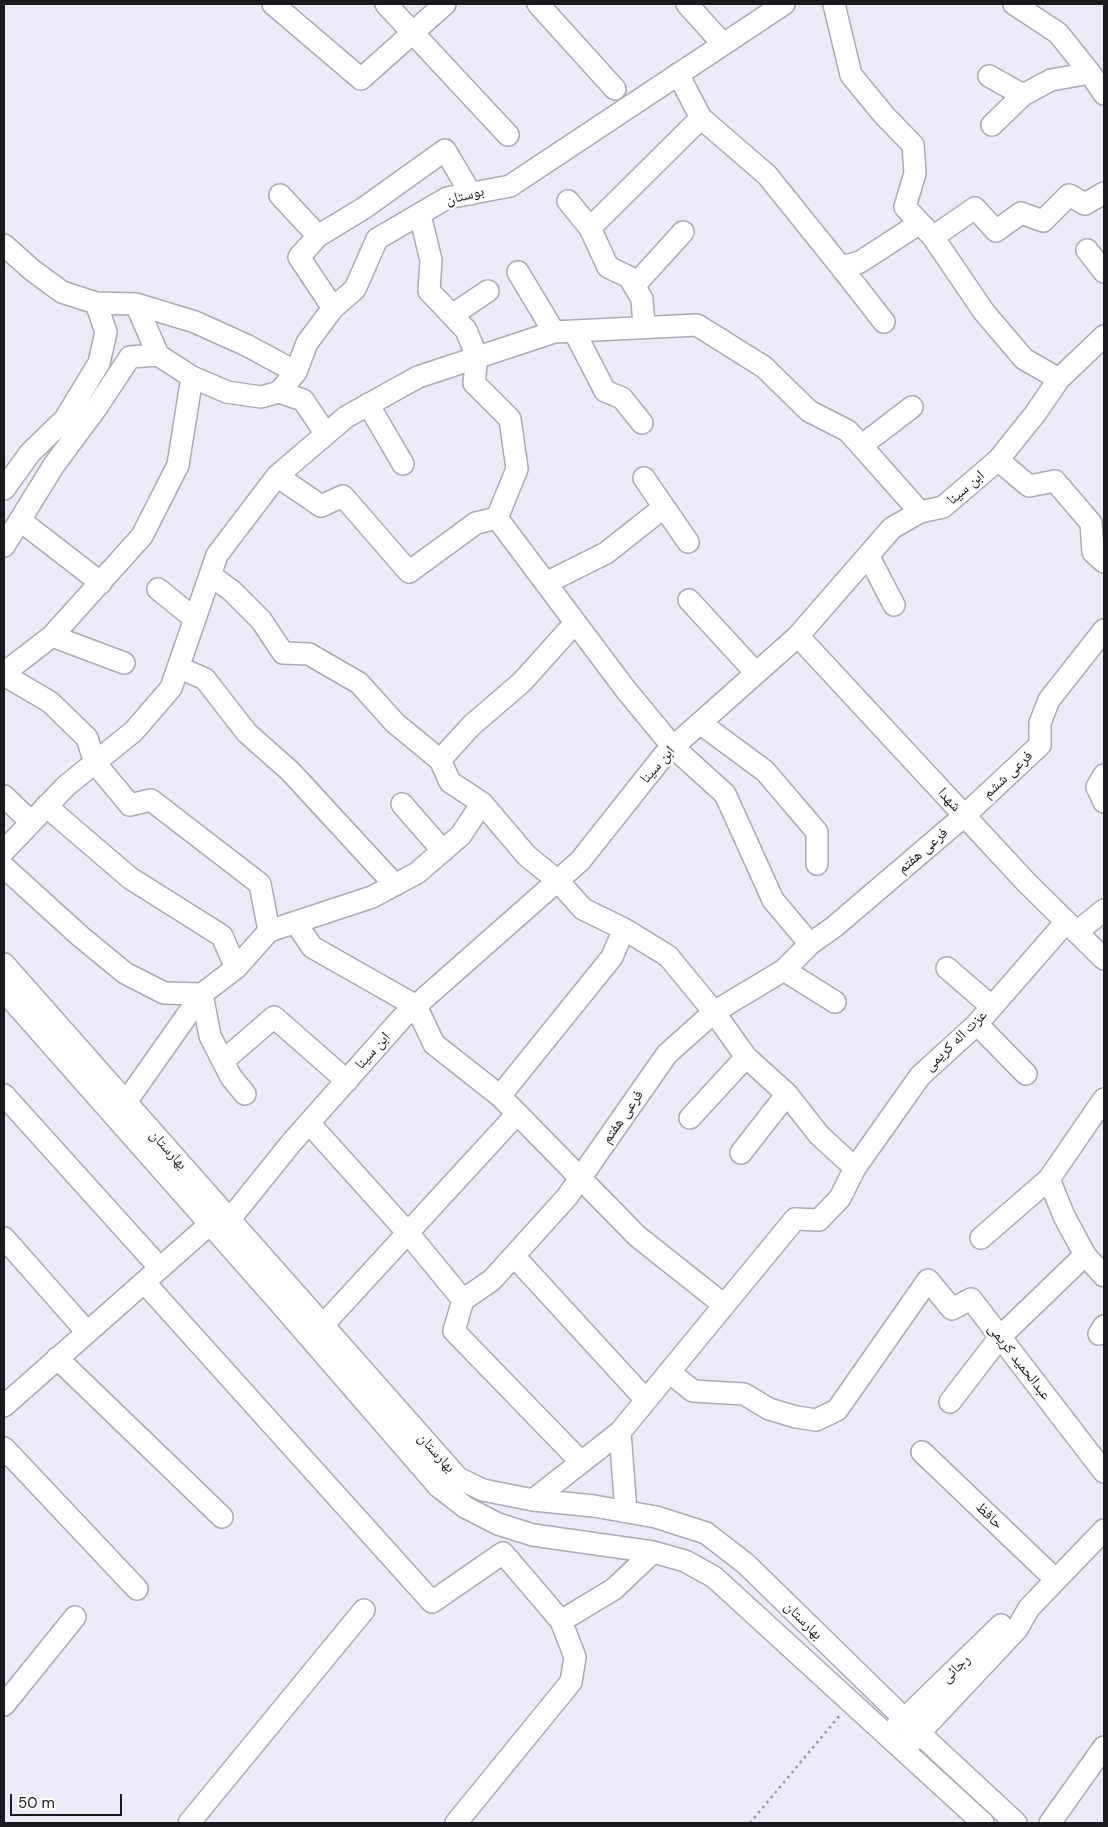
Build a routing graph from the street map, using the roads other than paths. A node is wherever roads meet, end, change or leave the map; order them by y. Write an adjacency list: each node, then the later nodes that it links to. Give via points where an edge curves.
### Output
1 (273, 4): 9 (street, via 361,80)
2 (386, 4): 9 (street)
3 (445, 4): 9 (street)
4 (538, 4): 14 (street)
5 (687, 4): 10 (street)
6 (784, 4): 10 (street, بوستان)
7 (834, 4): 26 (street, via 852,75 913,145 915,173 905,206)
8 (1014, 4): 11 (street, via 1058,33)
9 (413, 33): 19 (street)
10 (723, 44): 12 (street, بوستان)
11 (1090, 73): 15 (street); 16 (street, via 1051,80)
12 (678, 74): 17 (street); 22 (street, بوستان, via 510,186)
13 (989, 76): 16 (street)
14 (615, 89)
15 (1104, 94)
16 (1023, 95): 18 (street)
17 (701, 118): 25 (street); 31 (street, via 767,175)
18 (992, 126)
19 (508, 135)
20 (1104, 193): 26 (street, via 1085,204 1069,195 1043,222 1021,213 996,231 975,208)
21 (280, 194): 28 (street)
22 (471, 194): 24 (street, بوستان, via 447,198); 28 (street, via 445,150 364,208)
23 (568, 201): 25 (street)
24 (420, 215): 38 (street, بوستان, via 377,239 356,289); 39 (street, via 431,260 429,291)
25 (590, 228): 34 (street, via 608,267 629,277)
26 (927, 230): 31 (street, via 860,262); 50 (street, via 984,312 1024,359)
27 (683, 232): 34 (street)
28 (318, 236): 38 (street, via 299,257)
29 (4, 245): 36 (street, via 62,292)
30 (1088, 250): 33 (street)
31 (841, 267): 40 (street)
32 (518, 272): 43 (street)
33 (1104, 272)
34 (634, 286): 41 (street, via 642,299)
35 (488, 291): 39 (street)
36 (96, 302): 37 (street); 42 (street)
37 (136, 304): 45 (street); 48 (street, via 195,322)
38 (333, 308): 48 (street, بوستان, via 307,343)
39 (452, 315): 47 (street, via 466,330)
40 (884, 322)
41 (644, 326): 43 (street); 56 (street, via 697,325 764,367 809,411 848,431)
42 (106, 332): 46 (street); 61 (street, via 99,363 64,419 30,453)
43 (564, 332): 47 (street); 54 (street, via 605,392 622,398)
44 (1104, 336): 50 (street, ابن سینا)
45 (158, 355): 46 (street); 49 (street)
46 (130, 357): 65 (street, via 54,466)
47 (478, 358): 52 (street, via 418,377); 64 (street, via 474,383 510,419 517,469)
48 (296, 372): 51 (street, بوستان)
49 (192, 376): 51 (street, via 227,392 260,397); 71 (street, via 178,465 142,536)
50 (1059, 380): 57 (street, ابن سینا)
51 (279, 392): 55 (street, via 303,400)
52 (368, 404): 55 (street); 58 (street)
53 (912, 407): 56 (street)
54 (642, 423)
55 (326, 434): 59 (street)
56 (861, 446): 63 (street)
57 (998, 460): 63 (street, ابن سینا, via 943,507); 69 (street, via 1029,486 1055,481 1091,522 1093,552)
58 (404, 464)
59 (276, 476): 64 (street, via 322,506 343,496 409,572 476,523); 70 (street, via 217,555)
60 (644, 478): 62 (street)
61 (4, 489)
62 (664, 508): 66 (street); 72 (street, via 606,553)
63 (920, 512): 68 (street, ابن سینا, via 892,528)
64 (497, 518): 72 (street)
65 (21, 520): 67 (street); 71 (street)
66 (688, 542)
67 (4, 546)
68 (869, 557): 75 (street); 79 (street, ابن سینا)
69 (1104, 562)
70 (210, 575): 76 (street); 87 (street, via 262,620 283,654 309,654 360,683 395,723)
71 (101, 583): 78 (street)
72 (546, 583): 77 (street)
73 (158, 589): 76 (street)
74 (688, 600): 83 (street)
75 (894, 605)
76 (195, 619): 82 (street)
77 (575, 623): 86 (street); 87 (street, via 522,682 472,725)
78 (52, 636): 81 (street); 84 (street)
79 (798, 636): 83 (street, ابن سینا); 95 (street, شهدا)
80 (1102, 636): 95 (street, فرعی ششم, via 1049,700 1040,724 1040,745)
81 (124, 663)
82 (178, 667): 88 (street, via 171,688 140,724); 102 (street, via 205,679 247,733 290,771)
83 (756, 673): 85 (street, ابن سینا)
84 (4, 674): 88 (street, via 50,702 87,738)
85 (700, 723): 86 (street, ابن سینا); 99 (street, via 766,771 804,816 817,832)
86 (672, 747): 101 (street, ابن سینا, via 580,861); 108 (street, via 725,794 773,900)
87 (440, 760): 92 (street, via 450,782)
88 (95, 762): 94 (street); 107 (street, via 130,805 151,800 260,884)
89 (1104, 776): 91 (street, via 1097,788)
90 (4, 796): 96 (street)
91 (1104, 802)
92 (482, 803): 98 (street, via 461,836); 101 (street, via 527,856)
93 (402, 804): 98 (street)
94 (46, 806): 96 (street); 111 (street, via 130,878 222,936)
95 (964, 816): 105 (street, شهدا); 108 (street, فرعی هفتم)
96 (31, 822): 97 (street)
97 (4, 851)
98 (443, 851): 102 (street, via 418,873)
99 (817, 864)
100 (4, 867): 115 (street, via 126,974 164,993)
101 (558, 881): 106 (street, via 583,909); 117 (street, ابن سینا)
102 (396, 885): 104 (street, via 372,897)
103 (1104, 910): 105 (street, عزت اله کریمی)
104 (296, 922): 107 (street); 117 (street, via 312,947)
105 (1072, 927): 109 (street, شهدا); 118 (street, عزت اله کریمی)
106 (624, 929): 119 (street, via 668,956); 128 (street, via 612,957)
107 (269, 931): 111 (street)
108 (810, 944): 113 (street, فرعی هفتم)
109 (1104, 959)
110 (4, 964): 129 (street, بهارستان)
111 (236, 968): 115 (street)
112 (947, 968): 118 (street)
113 (784, 970): 116 (street); 119 (street, فرعی هفتم)
114 (4, 991): 139 (street, بهارستان)
115 (202, 994): 122 (street, via 210,1036); 129 (street)
116 (835, 1002)
117 (416, 1006): 124 (street, ابن سینا); 128 (street, via 434,1044)
118 (992, 1007): 120 (street, عزت اله کریمی)
119 (714, 1012): 121 (street); 136 (street, فرعی هفتم, via 667,1054)
120 (977, 1024): 123 (street); 135 (street, عزت اله کریمی, via 920,1076)
121 (746, 1057): 126 (street); 132 (street)
122 (223, 1061): 124 (street, via 274,1018); 125 (street)
123 (1026, 1074)
124 (347, 1081): 133 (street, ابن سینا)
125 (245, 1094)
126 (787, 1094): 134 (street); 135 (street, via 819,1135)
127 (4, 1095): 145 (street)
128 (500, 1096): 131 (street)
129 (126, 1102): 138 (street, بهارستان)
130 (1102, 1110): 137 (street)
131 (517, 1114): 136 (street); 140 (street)
132 (690, 1118)
133 (309, 1123): 138 (street, ابن سینا); 140 (street)
134 (741, 1153)
135 (855, 1168): 149 (street, عزت اله کریمی, via 840,1198 820,1220 795,1219)
136 (579, 1179): 144 (street, فرعی هفتم); 149 (street, via 637,1236)
137 (1049, 1179): 142 (street); 143 (street)
138 (230, 1219): 150 (street, بهارستان)
139 (210, 1224): 145 (street); 167 (street, بهارستان, via 438,1486 466,1507 498,1524 534,1535)
140 (408, 1233): 148 (street); 150 (street)
141 (4, 1238): 151 (street)
142 (981, 1238)
143 (1085, 1255): 146 (street); 152 (street)
144 (514, 1256): 148 (street, فرعی هفتم, via 492,1280); 155 (street)
145 (160, 1268): 147 (street)
146 (1104, 1276)
147 (144, 1282): 151 (street); 172 (street, via 432,1602 503,1553)
148 (463, 1300): 161 (street, via 454,1331)
149 (724, 1305): 154 (street)
150 (323, 1325): 163 (street, بهارستان, via 458,1478 483,1490)
151 (87, 1332): 153 (street)
152 (1000, 1337): 154 (street, عبدالحمید کریمی, via 971,1299 952,1309 928,1280 837,1410 816,1420 770,1409 744,1394 693,1391); 156 (street); 162 (street, عبدالحمید کریمی)
153 (57, 1358): 157 (street); 165 (street)
154 (669, 1372): 155 (street)
155 (646, 1400): 158 (street)
156 (950, 1402)
157 (4, 1406)
158 (620, 1432): 161 (street); 164 (street)
159 (4, 1448): 169 (street)
160 (922, 1452): 168 (street, حافظ)
161 (581, 1462): 163 (street)
162 (1104, 1472)
163 (532, 1500): 164 (street, بهارستان)
164 (626, 1512): 174 (street, بهارستان, via 656,1517 706,1533 746,1564)
165 (222, 1517)
166 (1104, 1530): 168 (street, رجائی)
167 (653, 1552): 172 (street, via 614,1590); 175 (street, بهارستان, via 685,1561 714,1577)
168 (1056, 1580): 174 (street, رجائی, via 1029,1608 1017,1629)
169 (137, 1589)
170 (364, 1610): 178 (street)
171 (75, 1617): 173 (street)
172 (561, 1621): 179 (street, via 575,1657 572,1682)
173 (4, 1705)
174 (912, 1725): 175 (street, رجائی); 177 (street, رجائی); 181 (street, بهارستان)
175 (888, 1735): 177 (street, بهارستان)
176 (1104, 1747): 182 (street)
177 (904, 1750): 180 (street, بهارستان)
178 (190, 1823)
179 (456, 1823)
180 (982, 1823)
181 (1016, 1823)
182 (1050, 1823)

